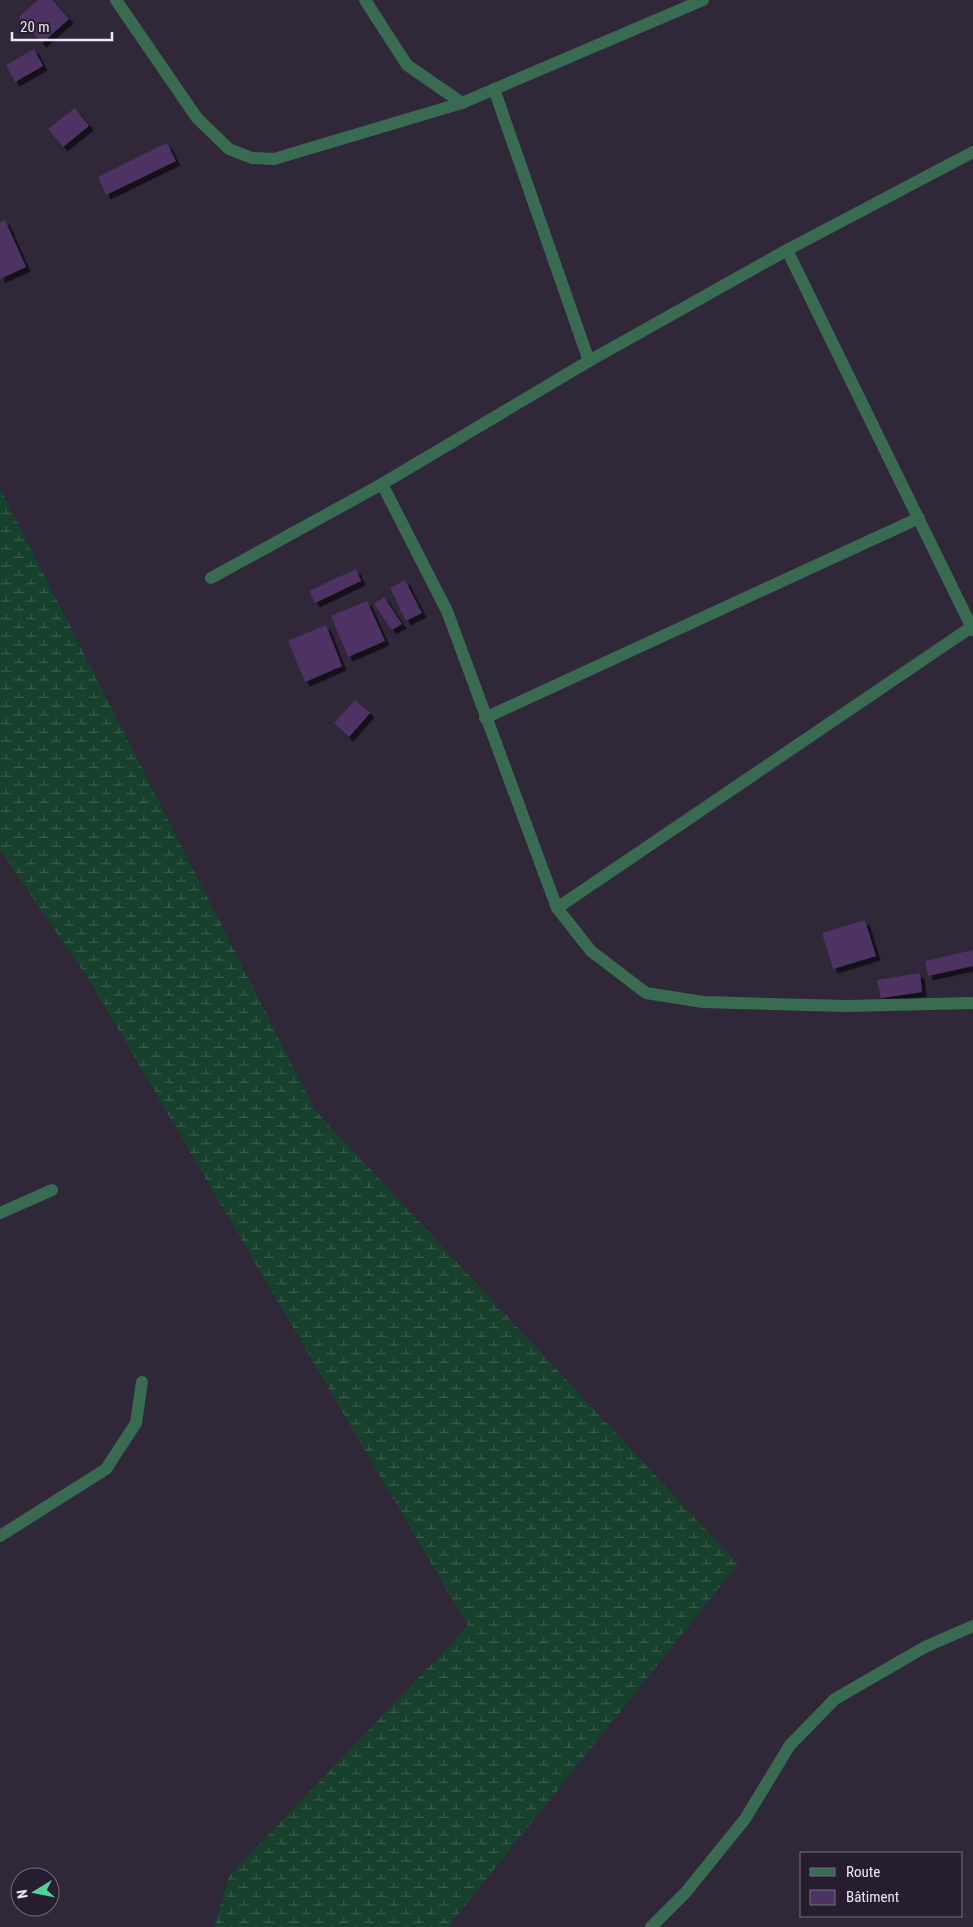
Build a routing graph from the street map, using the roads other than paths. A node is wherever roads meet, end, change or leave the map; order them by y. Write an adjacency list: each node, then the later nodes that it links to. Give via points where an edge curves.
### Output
1 (116, 0): 5 (street, via 197,118 229,149 252,158 274,159)
2 (365, 0): 5 (street, via 407,65)
3 (703, 0): 4 (street)
4 (494, 89): 5 (street); 8 (street)
5 (462, 103)
6 (973, 152): 7 (street)
7 (787, 250): 8 (street); 10 (street)
8 (589, 361): 9 (street)
9 (382, 484): 11 (street); 13 (street, via 447,611)
10 (919, 518): 12 (street); 13 (street)
11 (211, 578)
12 (973, 628): 14 (street)
13 (485, 718): 14 (street)
14 (557, 908): 15 (street, via 591,951 646,993 702,1002 846,1006)
15 (973, 1003)
16 (52, 1190): 17 (street)
17 (0, 1213)
18 (142, 1382): 19 (street, via 136,1423 106,1469)
19 (0, 1536)
20 (973, 1626): 21 (street, via 925,1647 836,1699 790,1744 745,1819 686,1892)
21 (651, 1927)

